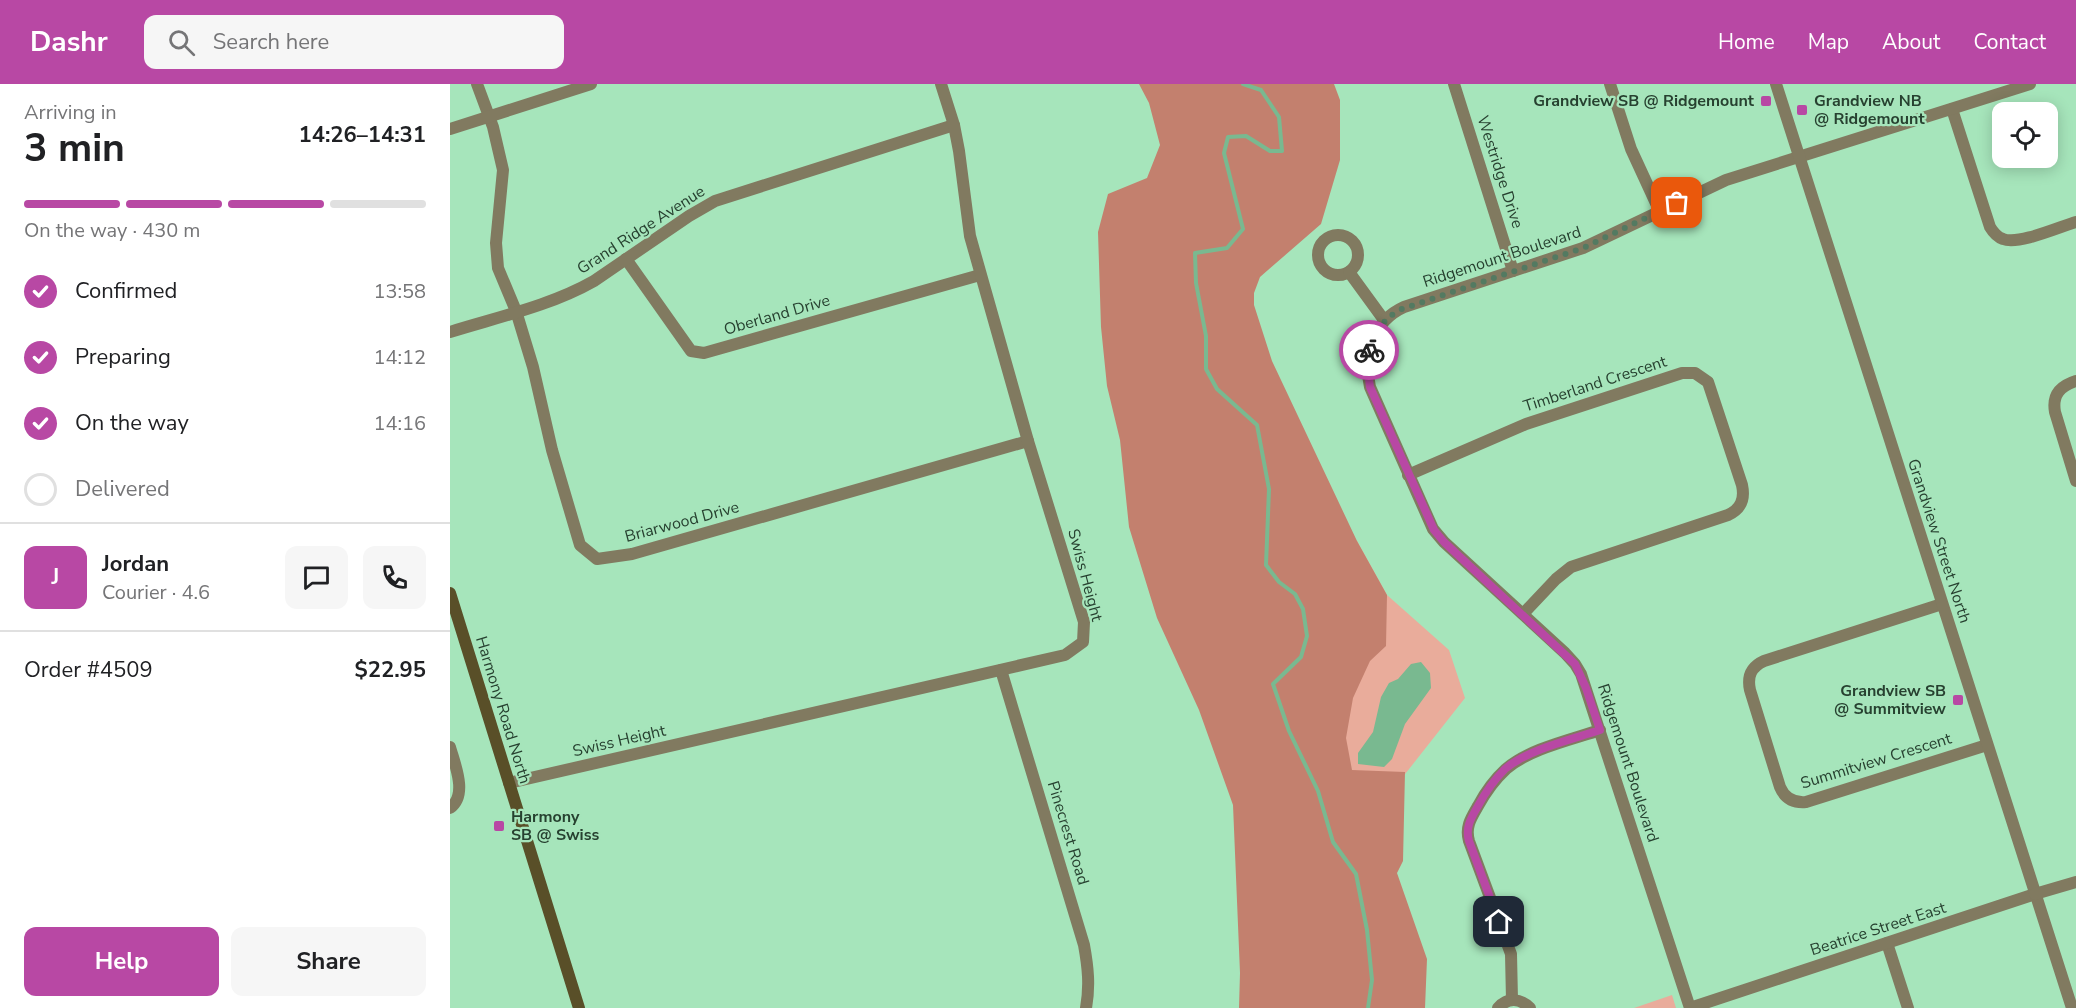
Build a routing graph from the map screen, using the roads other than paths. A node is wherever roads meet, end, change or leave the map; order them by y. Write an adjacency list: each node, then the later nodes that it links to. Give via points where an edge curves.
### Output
1 (477, 84): 9 (street)
2 (591, 84): 9 (street)
3 (941, 84): 10 (street, Swiss Height)
4 (1454, 84): 16 (street, Westridge Drive)
5 (1610, 84): 13 (street, via 1631,149)
6 (1776, 84): 12 (street, Grandview Street North)
7 (2030, 84): 8 (street, Ridgemount Boulevard)
8 (1952, 109): 12 (street, Ridgemount Boulevard); 14 (street, via 1990,227 1997,236 2017,240)
9 (488, 116): 11 (street); 19 (street, via 503,170 496,243 498,268)
10 (954, 125): 15 (street, Grand Ridge Avenue, via 715,201); 18 (street, Swiss Height, via 970,236)
11 (450, 129)
12 (1799, 157): 13 (street, Ridgemount Boulevard, via 1718,183); 27 (street, Grandview Street North)
13 (1660, 212): 16 (street, Ridgemount Boulevard, via 1583,248)
14 (2076, 222)
15 (626, 259): 18 (street, Oberland Drive, via 691,351 704,353); 19 (street, Grand Ridge Avenue, via 579,290)
16 (1513, 271): 20 (street, Ridgemount Boulevard, via 1411,304)
17 (1349, 272): 20 (street)
18 (980, 275): 23 (street, Swiss Height)
19 (516, 311): 21 (street, Grand Ridge Avenue); 23 (street, Briarwood Drive, via 580,545 597,559 632,554)
20 (1384, 320): 24 (street, Ridgemount Boulevard, via 1370,349 1368,378)
21 (450, 332)
22 (2076, 381): 25 (street, via 2060,389 2054,402)
23 (1028, 441): 29 (street, Swiss Height, via 1084,622 1083,642 1065,655)
24 (1408, 475): 28 (street, Ridgemount Boulevard, via 1440,539); 28 (street, Timberland Crescent, via 1526,423 1682,373 1695,373 1708,382 1742,485 1739,508 1571,567)
25 (2076, 481)
26 (450, 593): 33 (main road, Harmony Road North)
27 (1942, 604): 31 (street, Grandview Street North); 31 (street, Summitview Crescent, via 1764,661 1753,668 1750,690 1780,787 1789,799 1806,802)
28 (1523, 614): 30 (street, Ridgemount Boulevard, via 1575,664)
29 (1001, 670): 33 (street, Swiss Height); 40 (street, Pinecrest Road, via 1084,945 1089,970)
30 (1600, 730): 38 (street, via 1514,763 1486,792 1468,824 1469,841 1511,954); 43 (street, Ridgemount Boulevard)
31 (1987, 745): 36 (street, Grandview Street North)
32 (450, 747): 34 (street, via 460,791)
33 (509, 783): 39 (main road, Harmony Road North)
34 (450, 808)
35 (2076, 882): 36 (street, Beatrice Street East)
36 (2036, 894): 37 (street, Beatrice Street East); 45 (street, Grandview Street North)
37 (1887, 943): 43 (street, Beatrice Street East); 44 (street)
38 (1512, 1000): 41 (street); 42 (street)
39 (579, 1008)
40 (1086, 1008)
41 (1498, 1008)
42 (1530, 1008)
43 (1690, 1008)
44 (1908, 1008)
45 (2072, 1008)

